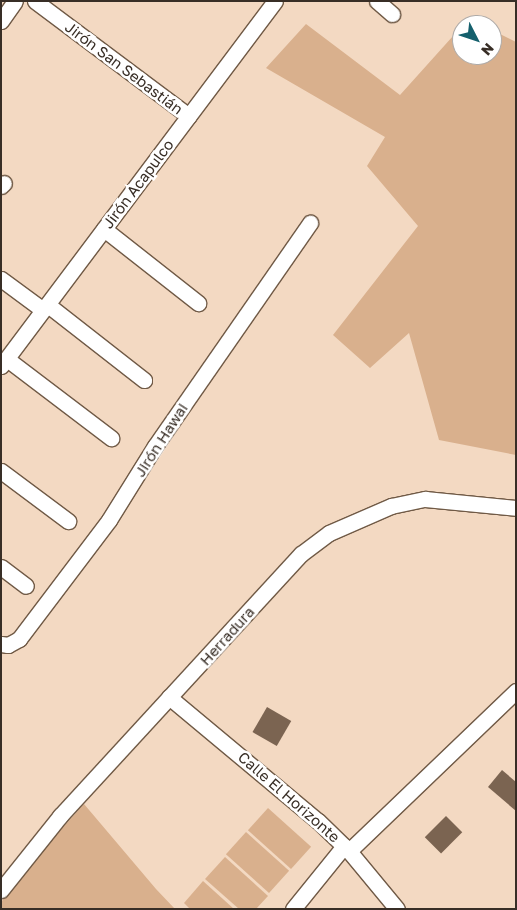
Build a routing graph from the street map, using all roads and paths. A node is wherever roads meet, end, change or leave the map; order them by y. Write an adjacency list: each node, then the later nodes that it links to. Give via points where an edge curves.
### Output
1 (15, 1): 6 (street)
2 (35, 1): 7 (street, Jirón San Sebastián)
3 (275, 1): 7 (street, Jirón Acapulco)
4 (377, 1): 5 (street)
5 (392, 14)
6 (1, 21)
7 (189, 116): 9 (street, Jirón Acapulco)
8 (310, 223): 21 (street, Jirón Hawai, via 155,446 109,520 23,634 14,643)
9 (104, 229): 11 (street); 12 (street, Jirón Acapulco)
10 (1, 279): 12 (street)
11 (198, 303)
12 (46, 307): 13 (street, Jirón Acapulco); 14 (street)
13 (4, 363): 15 (street)
14 (144, 380)
15 (111, 438)
16 (1, 471): 18 (street)
17 (516, 508): 23 (street, Herradura, via 425,499 391,506 329,533 301,554)
18 (68, 521)
19 (1, 567): 20 (street)
20 (26, 586)
21 (1, 644)
22 (516, 691): 24 (street)
23 (169, 697): 24 (street, Calle El Horizonte, via 286,793); 25 (street, Herradura, via 60,816)
24 (347, 849): 26 (street); 27 (street, Calle El Horizonte)
25 (1, 890)
26 (292, 909)
27 (397, 909)

